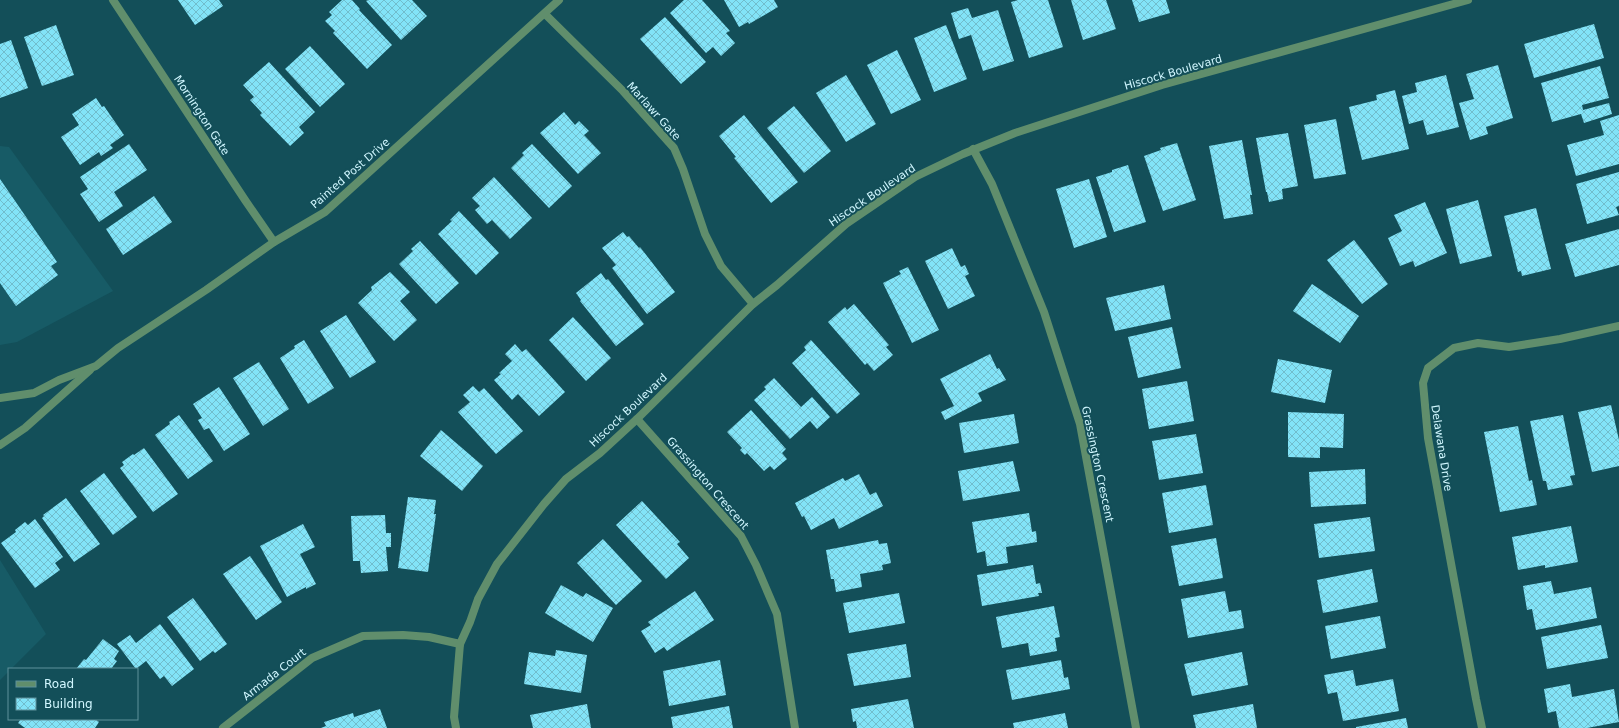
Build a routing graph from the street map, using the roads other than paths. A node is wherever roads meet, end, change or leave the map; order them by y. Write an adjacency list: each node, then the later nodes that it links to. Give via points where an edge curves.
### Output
1 (113, 0): 6 (street, Mornington Gate)
2 (559, 0): 4 (street, Painted Post Drive)
3 (1468, 0): 5 (street, Hiscock Boulevard, via 1162,85 1015,133)
4 (545, 14): 6 (street, Painted Post Drive, via 325,212); 7 (street, Marlawr Gate, via 623,91 674,148 705,234 721,266)
5 (973, 150): 7 (street, Hiscock Boulevard, via 915,177 846,224); 17 (street, Grassington Crescent, via 992,184 1044,312 1080,424)
6 (274, 242): 9 (street, Painted Post Drive, via 212,287 118,348)
7 (753, 304): 11 (street, Hiscock Boulevard)
8 (1619, 326): 18 (street, Delawana Drive, via 1509,347 1478,343 1454,348 1428,368 1423,383 1428,438)
9 (96, 366): 10 (street, Painted Post Drive, via 34,393); 12 (street, Painted Post Drive, via 25,428)
10 (0, 398)
11 (637, 419): 13 (street, Hiscock Boulevard, via 600,453 566,479 544,504 497,564 478,599); 16 (street, Grassington Crescent, via 741,536 777,614)
12 (0, 445)
13 (460, 644): 14 (street, Armada Court, via 429,637 364,636 312,658); 15 (street, Hiscock Boulevard, via 454,717)
14 (223, 728)
15 (456, 728)
16 (795, 728)
17 (1136, 728)
18 (1482, 728)

